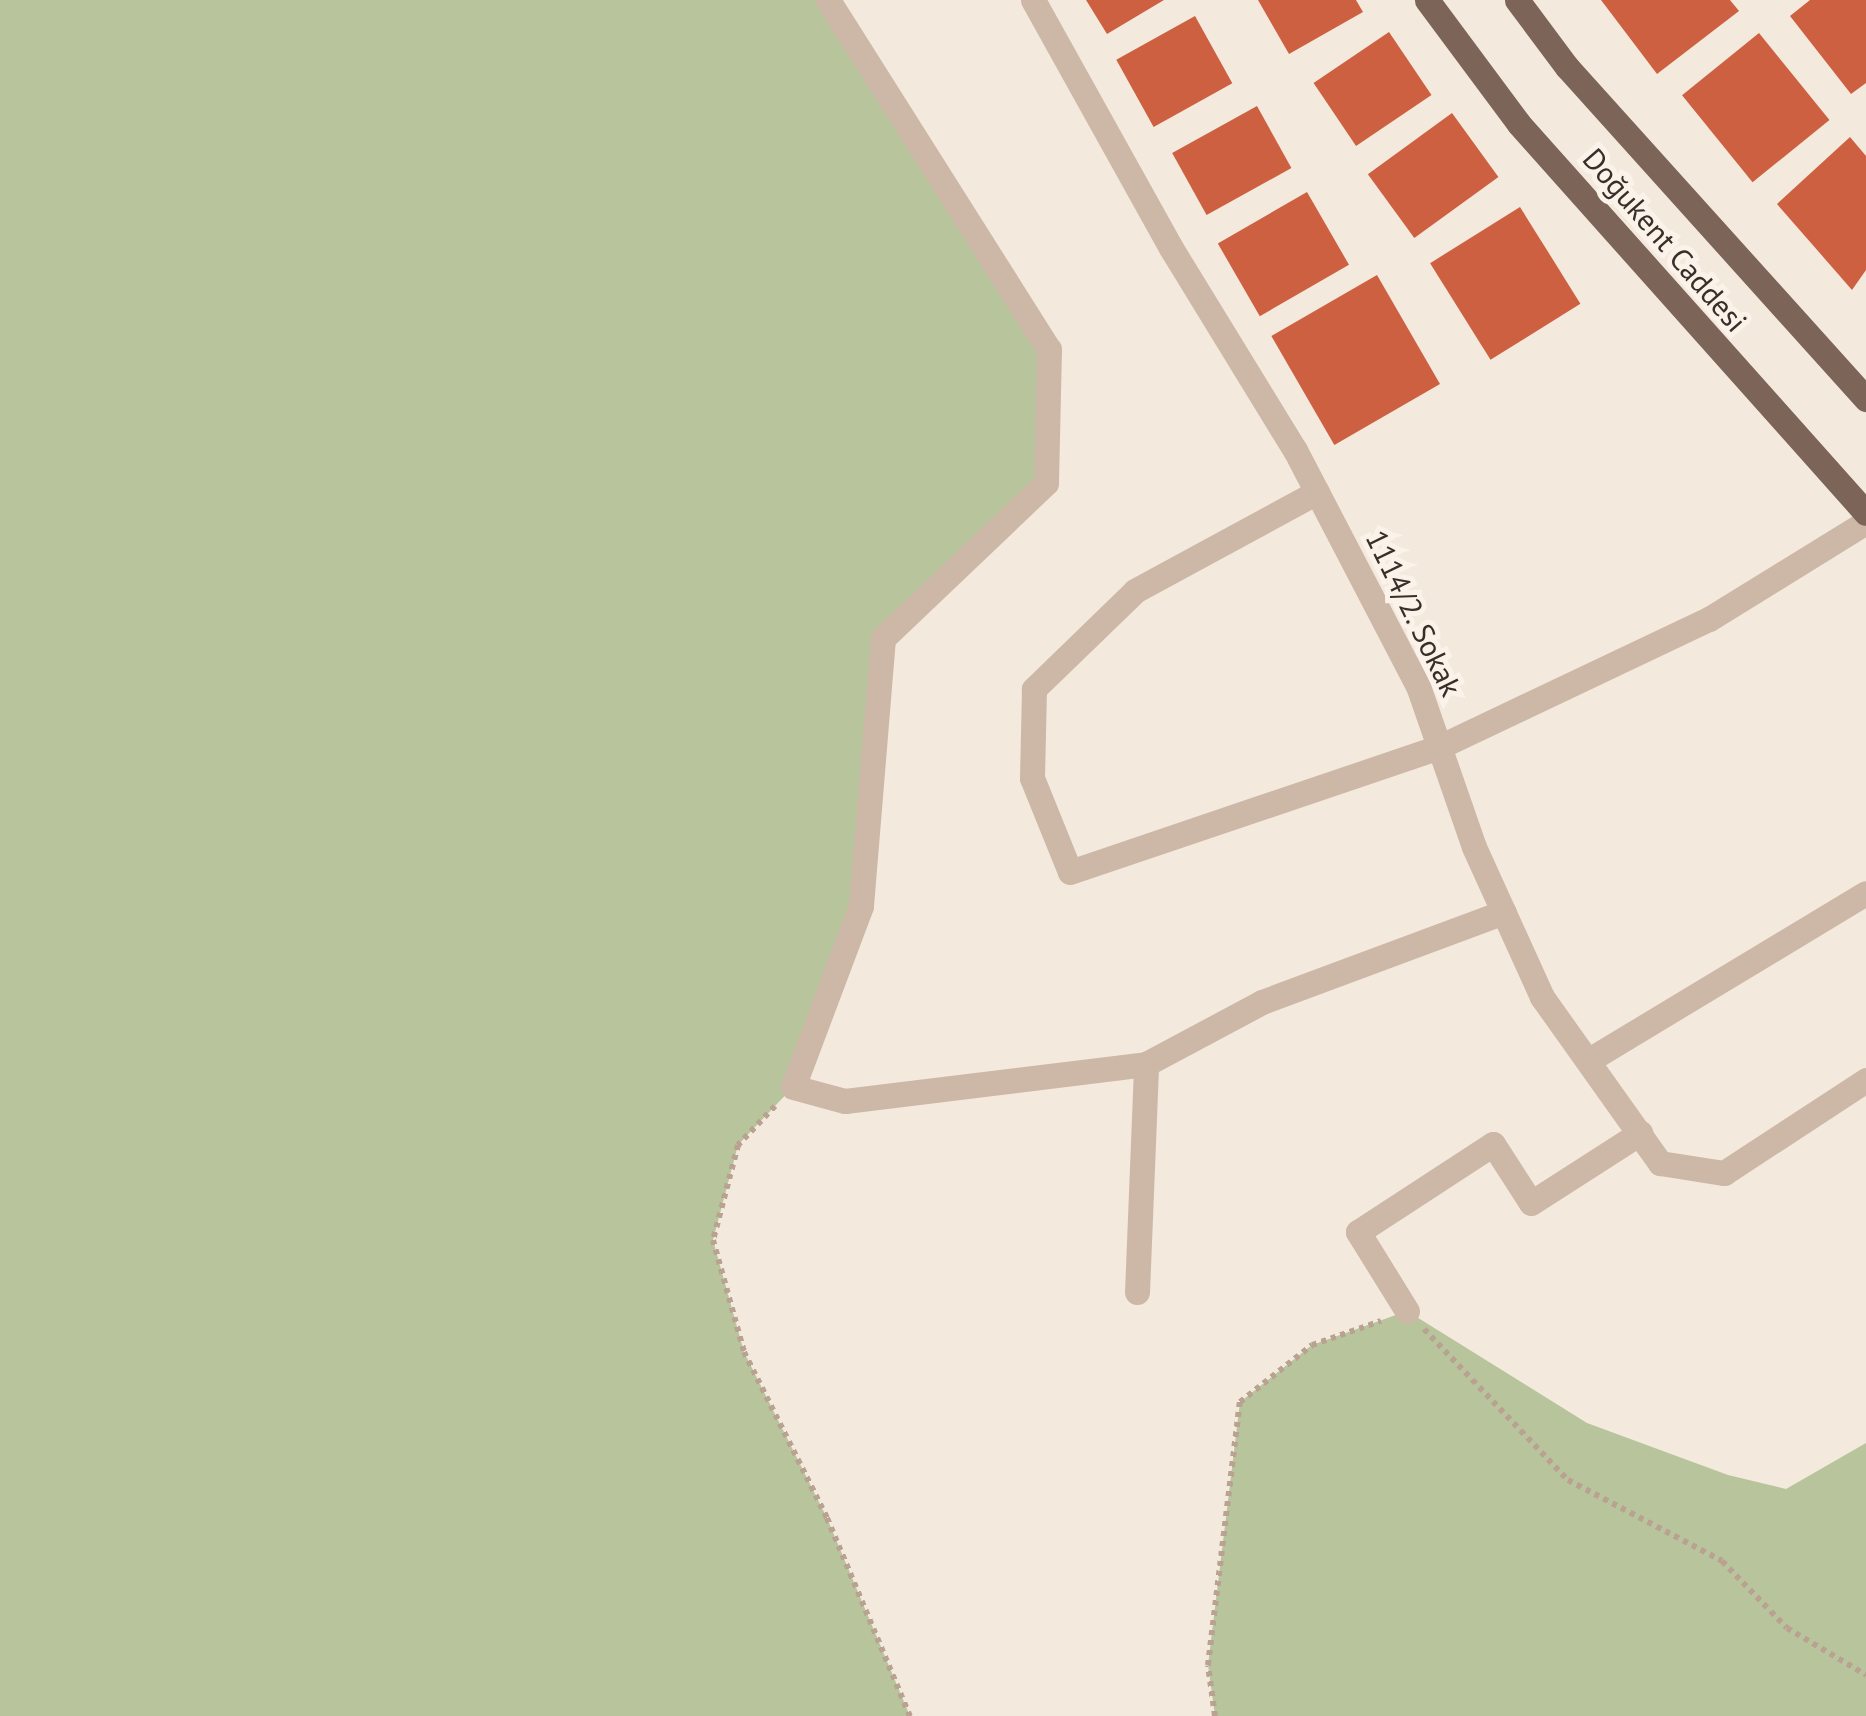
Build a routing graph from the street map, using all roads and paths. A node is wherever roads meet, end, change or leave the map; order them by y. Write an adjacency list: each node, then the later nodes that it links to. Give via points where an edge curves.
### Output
1 (828, 0): 15 (street, via 1049,349 1046,483 883,638 861,906)
2 (1033, 0): 6 (street, 1114/2. Sokak)
3 (1427, 0): 7 (main road, Doğukent Caddesi, via 1520,124)
4 (1516, 0): 5 (main road, Doğukent Caddesi)
5 (1866, 399)
6 (1317, 492): 9 (street, 1114/2. Sokak, via 1418,686); 9 (street, via 1135,591 1034,689 1032,778 1070,872)
7 (1866, 513)
8 (1866, 522): 9 (street, via 1709,620)
9 (1440, 747): 11 (street, 1114/2. Sokak)
10 (1866, 893): 12 (street)
11 (1504, 912): 12 (street, 1114/2. Sokak, via 1542,997); 13 (street, via 1262,1002)
12 (1590, 1060): 16 (street, 1114/2. Sokak)
13 (1146, 1064): 15 (street, via 844,1101); 17 (street)
14 (1866, 1080): 16 (street, 1114/2. Sokak, via 1724,1173 1660,1163)
15 (793, 1088): 20 (path, via 738,1145 713,1240 744,1352 827,1518)
16 (1640, 1133): 18 (street, via 1530,1203 1493,1144 1358,1232)
17 (1137, 1292)
18 (1408, 1312): 19 (path, via 1568,1480 1722,1561 1787,1628); 21 (path, via 1312,1345 1240,1402 1208,1665)
19 (1866, 1676)
20 (910, 1716)
21 (1214, 1716)

